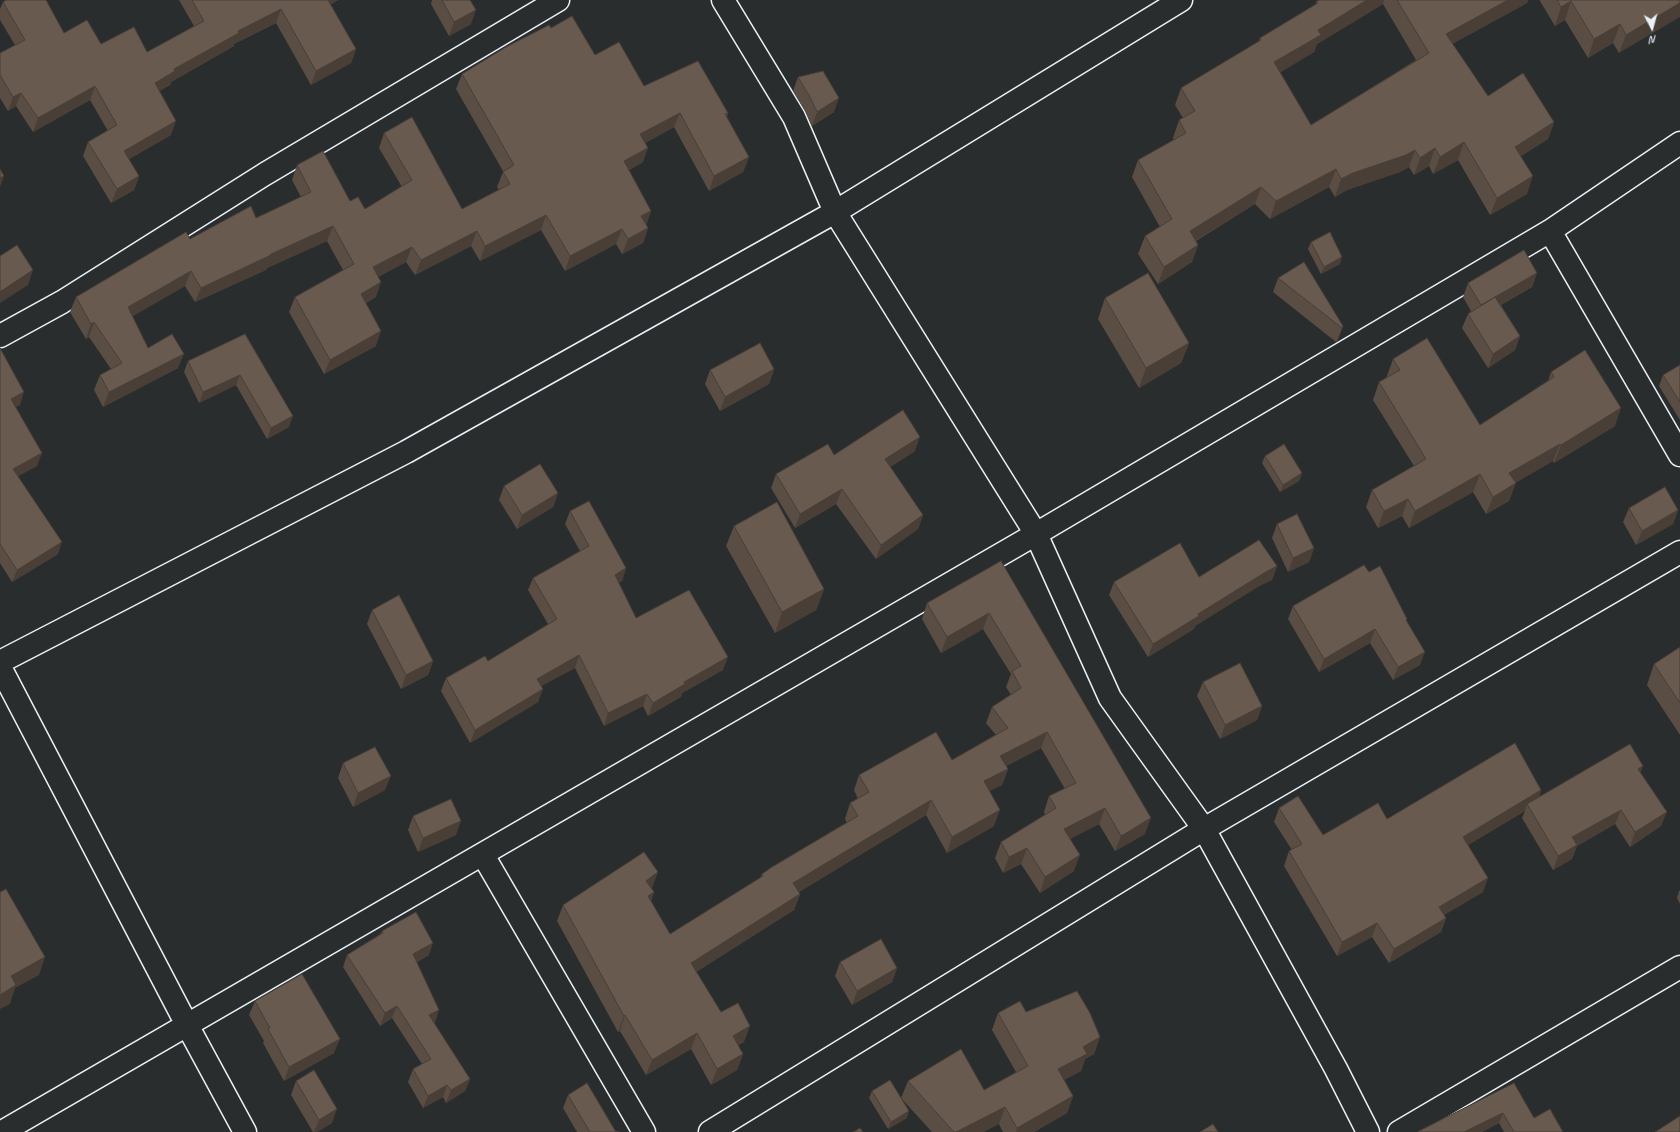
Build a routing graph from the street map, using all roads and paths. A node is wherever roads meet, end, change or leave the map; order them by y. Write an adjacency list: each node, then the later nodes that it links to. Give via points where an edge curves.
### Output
1 (558, 0): 7 (street, via 265,174 62,302)
2 (722, 0): 5 (street, via 794,117)
3 (1181, 0): 5 (street)
4 (1680, 143): 6 (street)
5 (835, 212): 9 (street); 11 (street, via 406,452)
6 (1550, 232): 8 (street); 9 (street)
7 (0, 336)
8 (1680, 455)
9 (1036, 534): 13 (street, via 1110,698); 14 (street)
10 (1680, 552): 13 (street)
11 (0, 662)
12 (0, 667): 16 (street)
13 (1204, 829): 20 (street); 21 (street)
14 (483, 855): 16 (street); 19 (street)
15 (1680, 967): 22 (street)
16 (187, 1026): 17 (street); 18 (street)
17 (2, 1132)
18 (245, 1132)
19 (644, 1132)
20 (710, 1132)
21 (1368, 1132)
22 (1399, 1132)

